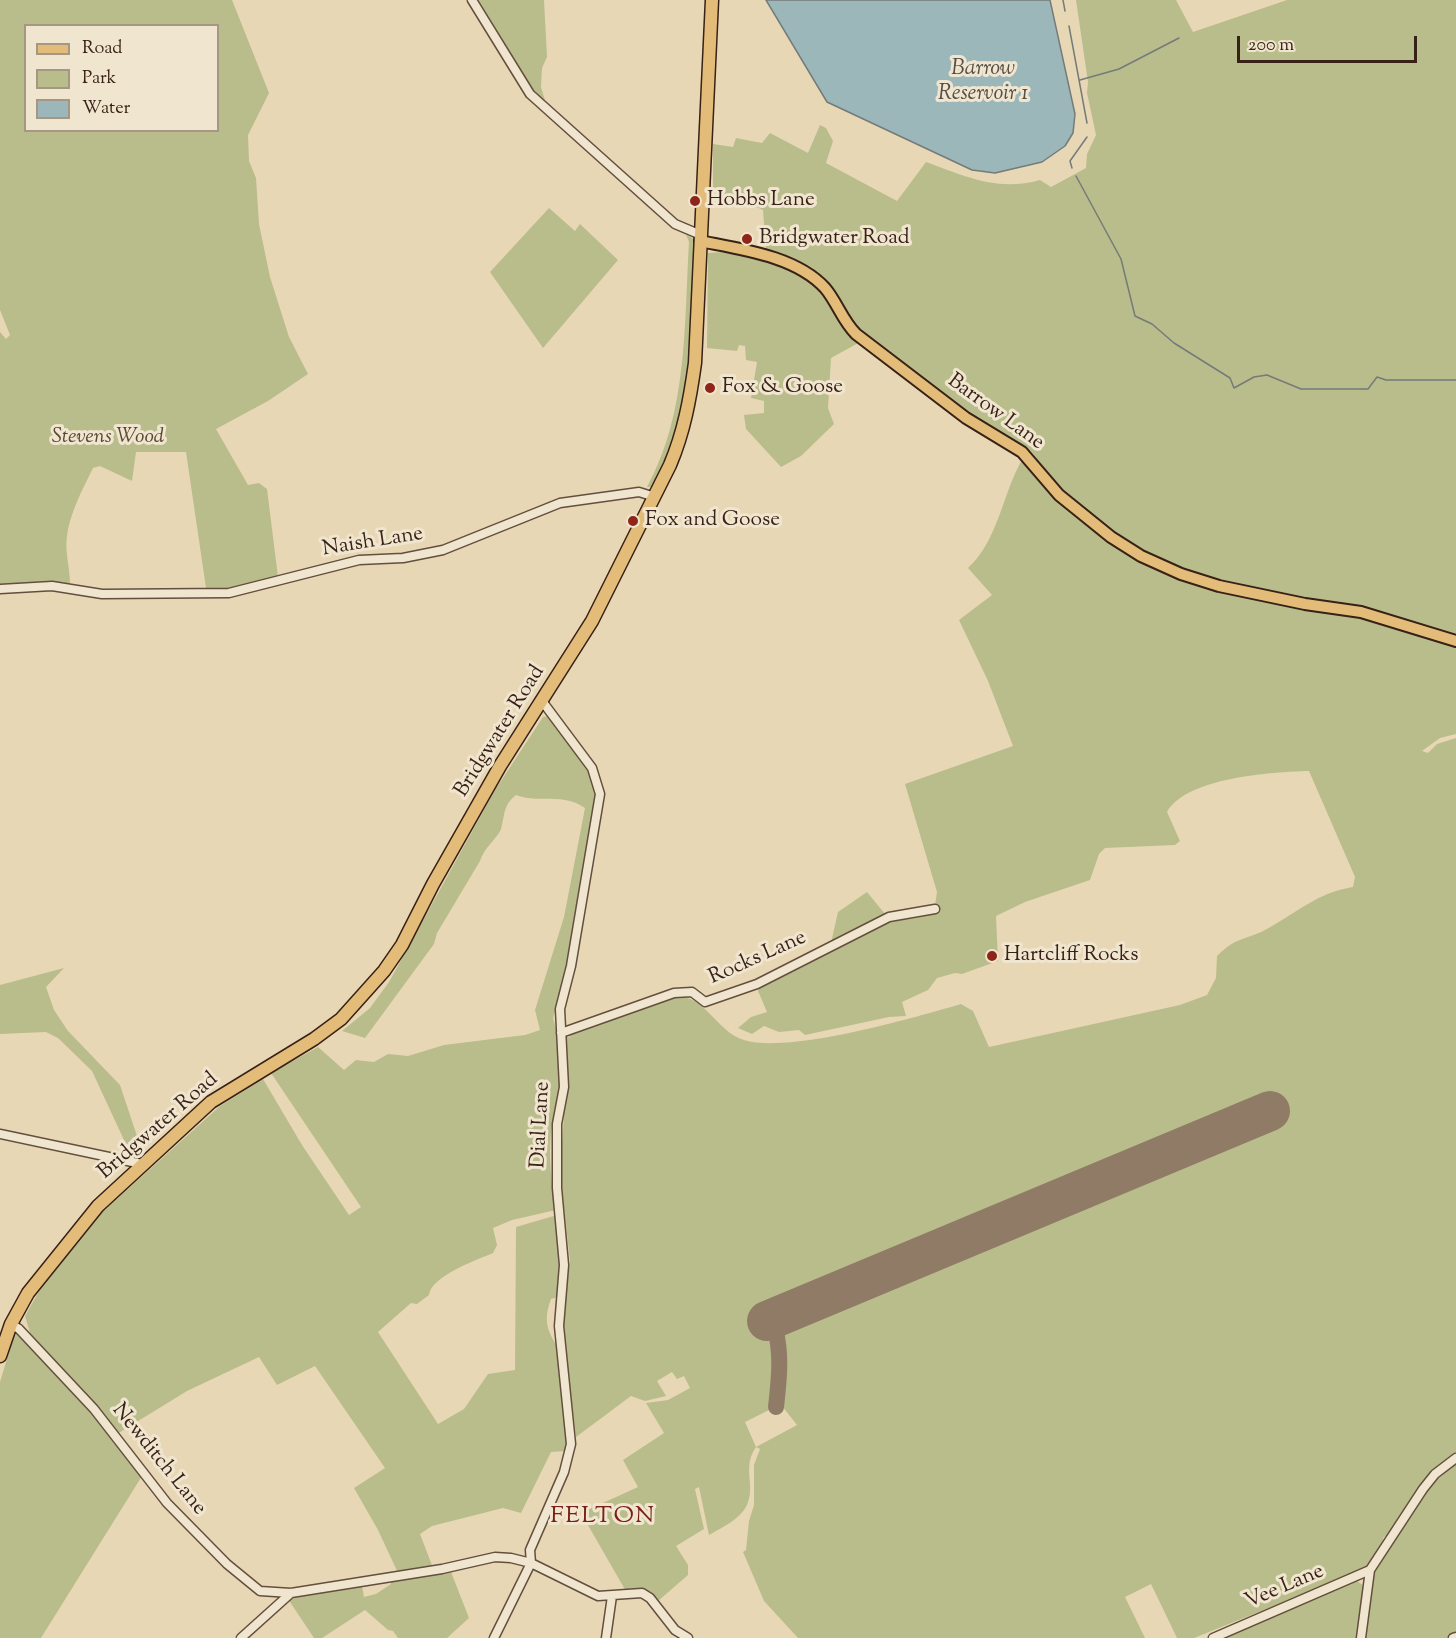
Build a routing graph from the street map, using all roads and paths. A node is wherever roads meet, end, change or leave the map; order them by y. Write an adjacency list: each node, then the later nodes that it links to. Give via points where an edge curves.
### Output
1 (472, 0): 3 (street, via 530,94 675,224)
2 (712, 0): 3 (highway, Bridgwater Road)
3 (700, 238): 4 (highway, Bridgwater Road, via 690,399 678,445); 6 (main road, Barrow Lane, via 779,261 812,277 826,289 856,334 966,418 1029,457 1059,495 1141,556 1219,586 1361,612)
4 (655, 497): 5 (street, Naish Lane, via 639,492 560,503 443,550 403,558 359,560 229,593 102,594 52,586); 7 (highway, Bridgwater Road, via 592,621)
5 (0, 589)
6 (1456, 640)
7 (542, 701): 9 (street, Dial Lane, via 592,768 600,794 560,1009); 11 (highway, Bridgwater Road, via 449,855 402,945 364,995 314,1039 211,1102)
8 (935, 909): 9 (street, Rocks Lane, via 888,917 758,984 705,1002 692,992 674,993)
9 (561, 1033): 15 (street, Dial Lane, via 564,1087 557,1124 557,1188 564,1264 559,1326 571,1444 564,1472 530,1550)
10 (0, 1134): 11 (street)
11 (142, 1164): 12 (highway, Bridgwater Road, via 98,1206 51,1262)
12 (11, 1324): 13 (highway, Bridgwater Road); 19 (street, Newditch Lane, via 94,1409 167,1503 227,1564 260,1591)
13 (0, 1356)
14 (1456, 1458): 16 (street, via 1435,1474)
15 (531, 1563): 19 (street, Newditch Lane, via 495,1557); 20 (street, Newditch Lane, via 598,1596); 22 (street, Dial Lane)
16 (1370, 1570): 17 (street, Vee Lane); 18 (street)
17 (1359, 1576): 18 (street); 25 (street, Vee Lane)
18 (1368, 1584): 26 (street)
19 (291, 1593): 21 (street)
20 (612, 1596): 23 (street); 24 (street, Newditch Lane, via 642,1593 675,1630)
21 (241, 1638)
22 (494, 1638)
23 (606, 1638)
24 (688, 1638)
25 (1213, 1638)
26 (1361, 1638)

